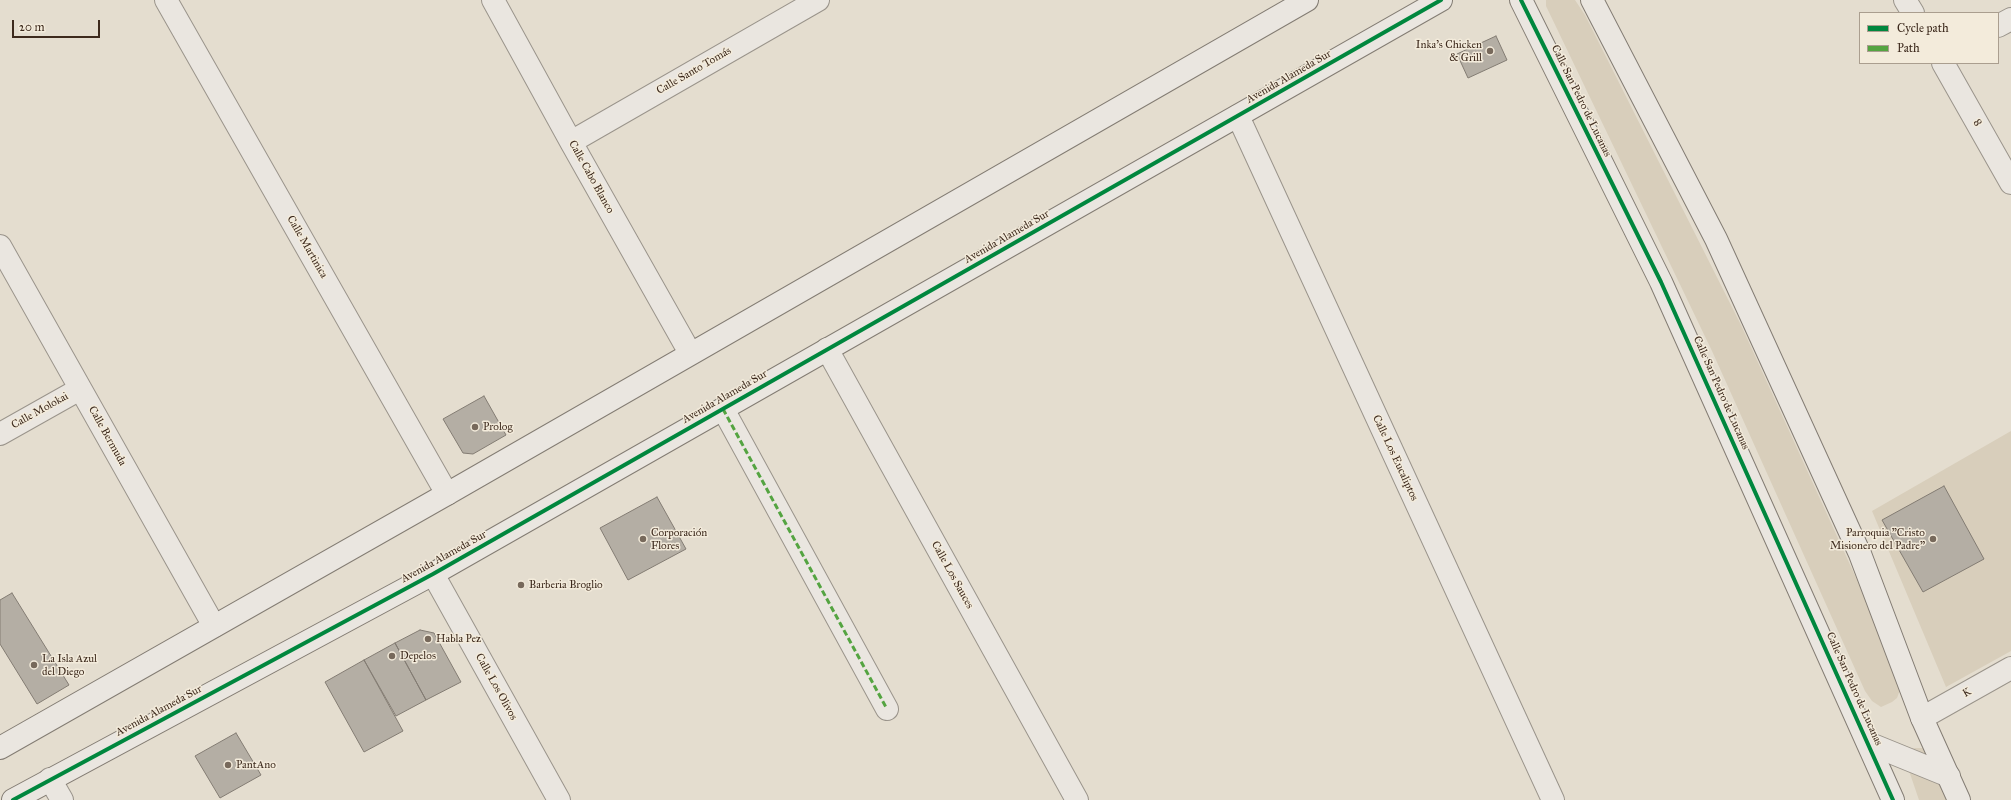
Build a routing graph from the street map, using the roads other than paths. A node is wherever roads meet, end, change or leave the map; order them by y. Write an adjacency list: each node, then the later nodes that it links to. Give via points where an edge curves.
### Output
1 (166, 0): 22 (street, Calle Martinica)
2 (493, 0): 14 (street, Calle Cabo Blanco)
3 (818, 0): 14 (street, Calle Santo Tomás)
4 (1307, 0): 18 (street)
5 (1441, 0): 13 (street, Avenida Alameda Sur)
6 (1521, 0): 28 (street, Calle San Pedro de Lucanas, via 1662,282)
7 (1592, 0): 27 (street, via 1722,253 1860,554)
8 (1905, 0): 9 (street)
9 (1912, 12)
10 (2011, 19): 11 (street)
11 (1999, 25)
12 (1944, 64): 15 (street, 8)
13 (1238, 116): 17 (street, Avenida Alameda Sur); 36 (street, Calle Los Eucaliptos)
14 (571, 142): 18 (street, Calle Cabo Blanco)
15 (2011, 183)
16 (0, 246): 19 (street, Calle Bermuda)
17 (827, 349): 20 (street, Avenida Alameda Sur); 35 (street, Calle Los Sauces)
18 (690, 353): 22 (street)
19 (80, 389): 21 (street, Calle Molokai); 24 (street, Calle Bermuda)
20 (724, 409): 23 (street, Avenida Alameda Sur); 26 (street)
21 (0, 434)
22 (447, 494): 24 (street)
23 (433, 574): 31 (street, Avenida Alameda Sur); 34 (street, Calle Los Olivos)
24 (214, 626): 29 (street)
25 (2011, 668): 27 (street, K)
26 (887, 709)
27 (1922, 718): 30 (street)
28 (1868, 743): 30 (street); 37 (street, Calle San Pedro de Lucanas)
29 (0, 748)
30 (1948, 776): 38 (street)
31 (50, 779): 32 (street, Avenida Alameda Sur); 33 (street)
32 (13, 800)
33 (62, 800)
34 (559, 800)
35 (1077, 800)
36 (1553, 800)
37 (1893, 800)
38 (1959, 800)

